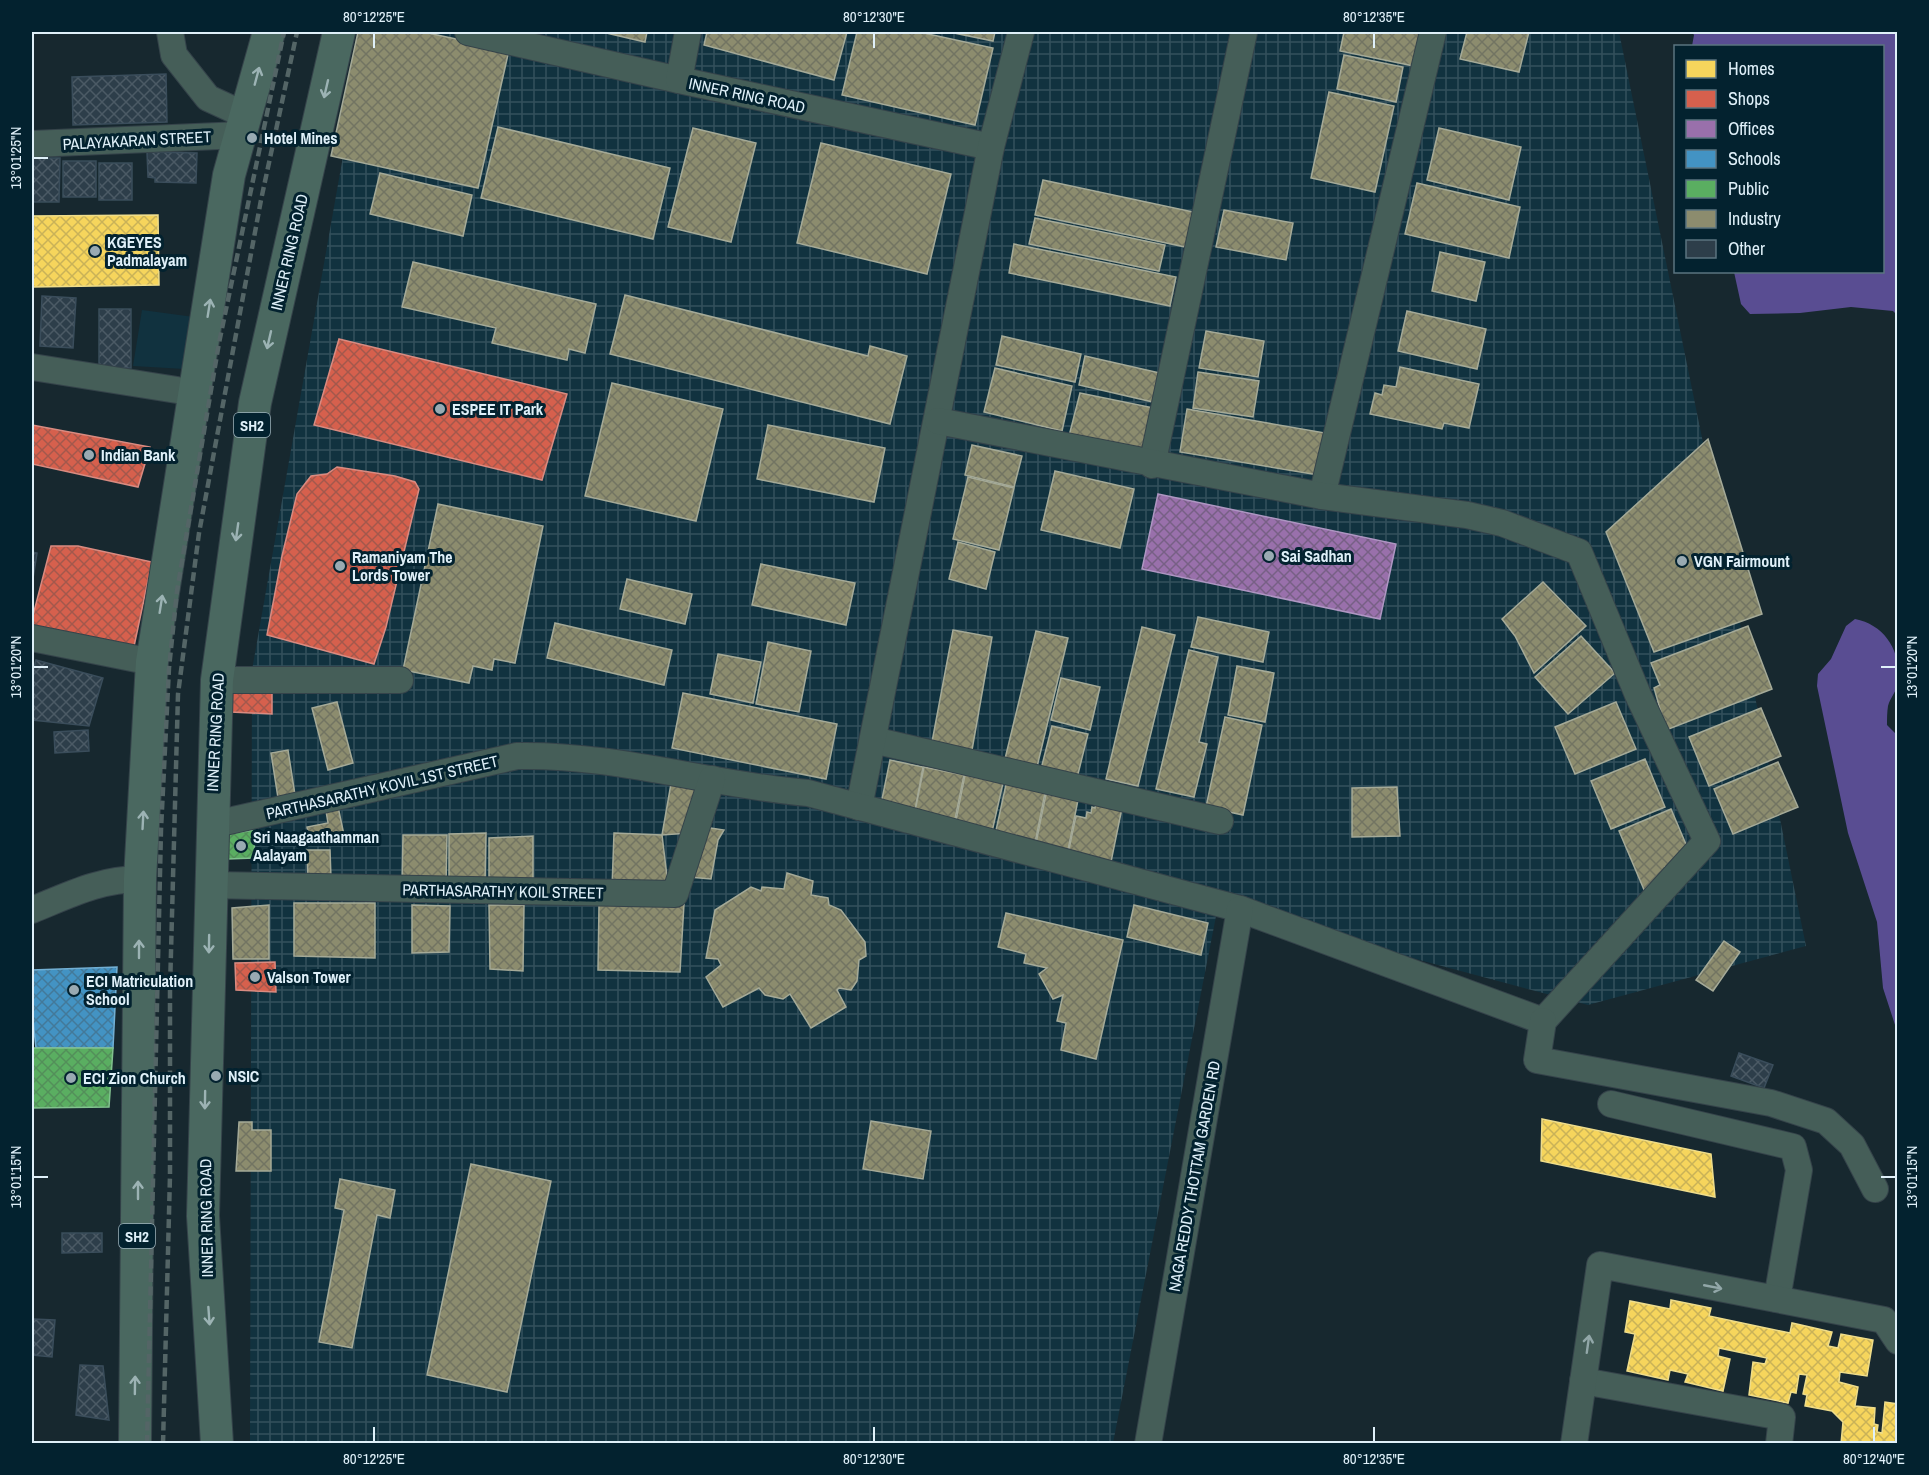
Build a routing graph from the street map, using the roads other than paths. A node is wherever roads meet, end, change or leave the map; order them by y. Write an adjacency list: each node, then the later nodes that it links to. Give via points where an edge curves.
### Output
1 (170, 32): 10 (street, via 174,55 208,98)
2 (269, 32): 10 (main road, SH2, one-way to 2)
3 (339, 32): 20 (main road, INNER RING ROAD / SH2, one-way to 20, via 255,403)
4 (468, 32): 9 (street, INNER RING ROAD)
5 (688, 32): 9 (street)
6 (1021, 32): 12 (street)
7 (1244, 32): 16 (street)
8 (1432, 32): 17 (street)
9 (679, 80): 12 (street, INNER RING ROAD)
10 (244, 125): 11 (street, PALAYAKARAN STREET); 14 (main road, SH2, one-way to 10, via 229,175)
11 (32, 144)
12 (991, 147): 15 (street)
13 (32, 367): 14 (street)
14 (196, 393): 19 (main road, SH2, one-way to 14)
15 (938, 421): 16 (street); 22 (street)
16 (1152, 465): 17 (street)
17 (1322, 496): 31 (street, via 1467,515 1502,523 1579,552 1638,695 1707,842)
18 (32, 638): 19 (street)
19 (152, 662): 27 (main road, SH2, one-way to 19)
20 (217, 680): 21 (street); 26 (main road, INNER RING ROAD / SH2)
21 (400, 680)
22 (873, 740): 24 (street); 25 (street)
23 (712, 779): 24 (street, PARTHASARATHY KOVIL 1ST STREET, via 808,793); 26 (street, PARTHASARATHY KOVIL 1ST STREET, via 673,770 554,755 517,756); 28 (street, PARTHASARATHY KOIL STREET, via 675,894)
24 (859, 807): 29 (street, PARTHASARATHY KOVIL 1ST STREET)
25 (1220, 821)
26 (211, 825): 28 (main road, INNER RING ROAD / SH2)
27 (140, 879): 30 (street, via 107,881); 37 (main road, SH2, one-way to 27)
28 (210, 885): 38 (main road, INNER RING ROAD / SH2, one-way to 38, via 203,1216)
29 (1240, 909): 31 (street, PARTHASARATHY KOVIL 1ST STREET); 39 (street, NAGA REDDY THOTTAM GARDEN RD)
30 (32, 910)
31 (1543, 1021): 33 (street, via 1537,1060 1771,1103 1826,1121 1852,1145)
32 (1611, 1104): 34 (street, via 1793,1147 1799,1170)
33 (1875, 1189)
34 (1777, 1299): 35 (street, via 1884,1320); 36 (street, one-way to 34, via 1600,1265)
35 (1898, 1341)
36 (1583, 1381): 40 (street); 41 (street, via 1782,1417)
37 (135, 1443)
38 (217, 1443)
39 (1148, 1443)
40 (1574, 1443)
41 (1779, 1443)

